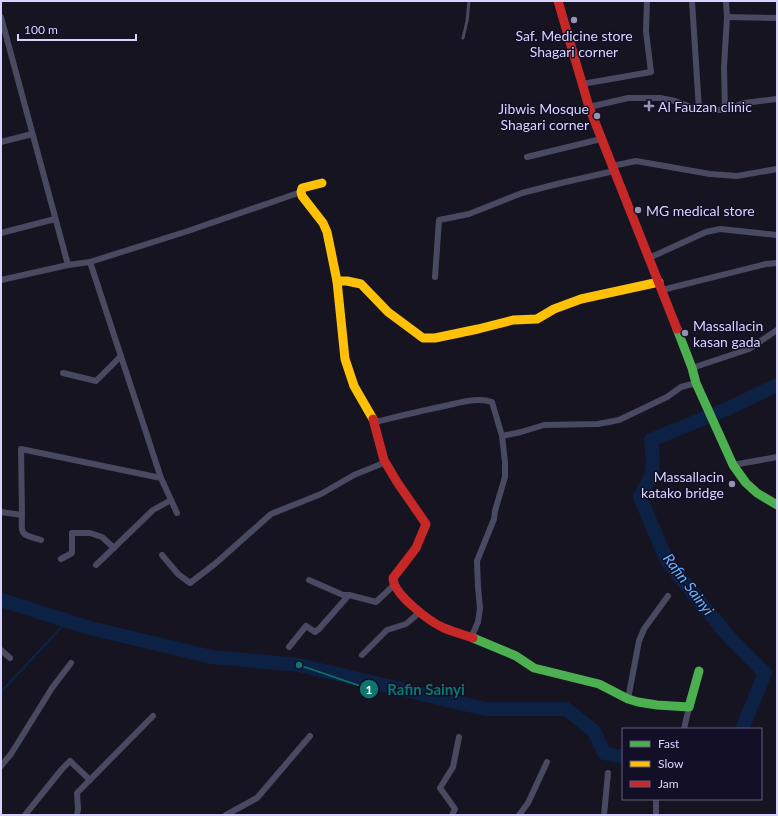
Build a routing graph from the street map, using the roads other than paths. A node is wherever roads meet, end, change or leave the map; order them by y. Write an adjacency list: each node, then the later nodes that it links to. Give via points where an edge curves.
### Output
1 (469, 1): 10 (lane)
2 (558, 1): 11 (street)
3 (647, 1): 11 (street, via 646,31 651,72)
4 (692, 1): 14 (street)
5 (726, 1): 7 (street)
6 (1, 17): 9 (street)
7 (727, 17): 8 (street); 15 (street)
8 (777, 18)
9 (3, 35): 16 (street)
10 (463, 38)
11 (582, 84): 13 (street)
12 (777, 100): 15 (street, via 744,103)
13 (589, 107): 14 (street, via 628,98 660,98); 17 (street)
14 (699, 110): 15 (street)
15 (725, 110)
16 (32, 134): 18 (street); 24 (street)
17 (601, 139): 19 (street); 20 (street)
18 (1, 142)
19 (527, 157)
20 (613, 168): 21 (street, via 636,162 737,176); 27 (street); 31 (street, via 522,193 469,214 439,220)
21 (777, 169)
22 (322, 183): 23 (street, via 302,188)
23 (301, 192): 28 (street); 33 (street, via 327,232)
24 (55, 219): 25 (street); 30 (street)
25 (1, 233)
26 (777, 235): 27 (street, via 720,229 706,232)
27 (649, 258): 34 (street)
28 (90, 262): 30 (street); 36 (street)
29 (777, 263): 34 (street)
30 (68, 265): 32 (street)
31 (435, 277)
32 (1, 280)
33 (337, 281): 34 (street, via 360,284 388,312 424,338 435,338 513,320 537,319 554,309 581,299); 40 (street, via 345,359 354,386)
34 (661, 286): 37 (street)
35 (777, 330): 37 (street, via 749,349)
36 (121, 356): 38 (street, via 96,381); 45 (street)
37 (692, 368): 39 (street)
38 (62, 373)
39 (696, 382): 41 (street, via 681,387 667,397 619,420 598,424 544,425); 44 (street)
40 (375, 422): 41 (street, via 428,409 487,400 492,402); 43 (street)
41 (502, 436): 61 (street, via 505,477 494,519 477,561 480,608 478,622)
42 (777, 457): 44 (street)
43 (386, 462): 53 (street, via 354,475 321,494 271,514 190,583 178,574); 57 (street, via 426,524 416,548 393,578)
44 (733, 465): 47 (street, via 757,493)
45 (161, 478): 46 (street); 50 (street, via 21,449)
46 (171, 500): 49 (street); 52 (street, via 153,510)
47 (777, 505)
48 (1, 512): 50 (street)
49 (177, 513)
50 (22, 515): 51 (street, via 23,533)
51 (41, 540)
52 (114, 548): 54 (street, via 102,537 90,533 72,533 72,553); 55 (street)
53 (162, 555)
54 (61, 559)
55 (96, 565)
56 (309, 580): 58 (street, via 343,595)
57 (394, 585): 58 (street, via 376,602); 60 (street, via 405,600)
58 (350, 595): 62 (street, via 319,629 315,632 306,626)
59 (668, 596): 68 (street, via 644,629 639,641)
60 (420, 612): 61 (street, via 442,628); 64 (street, via 406,624 387,630)
61 (471, 638): 68 (street, via 516,656 534,668 599,684)
62 (289, 647)
63 (1, 650): 65 (street)
64 (362, 655)
65 (10, 658)
66 (71, 663): 75 (street)
67 (699, 671): 69 (street)
68 (628, 699): 69 (street, via 657,705)
69 (689, 707): 71 (street)
70 (153, 716): 77 (street)
71 (684, 728)
72 (310, 736): 81 (street, via 257,798)
73 (459, 737): 82 (street, via 453,767 440,788 455,809)
74 (547, 762): 83 (street, via 528,803)
75 (1, 766)
76 (608, 773): 84 (street)
77 (90, 780): 79 (street, via 70,761); 80 (street, via 77,793)
78 (656, 800): 85 (street)
79 (25, 815)
80 (77, 815)
81 (226, 815)
82 (452, 815)
83 (519, 815)
84 (604, 815)
85 (656, 815)

